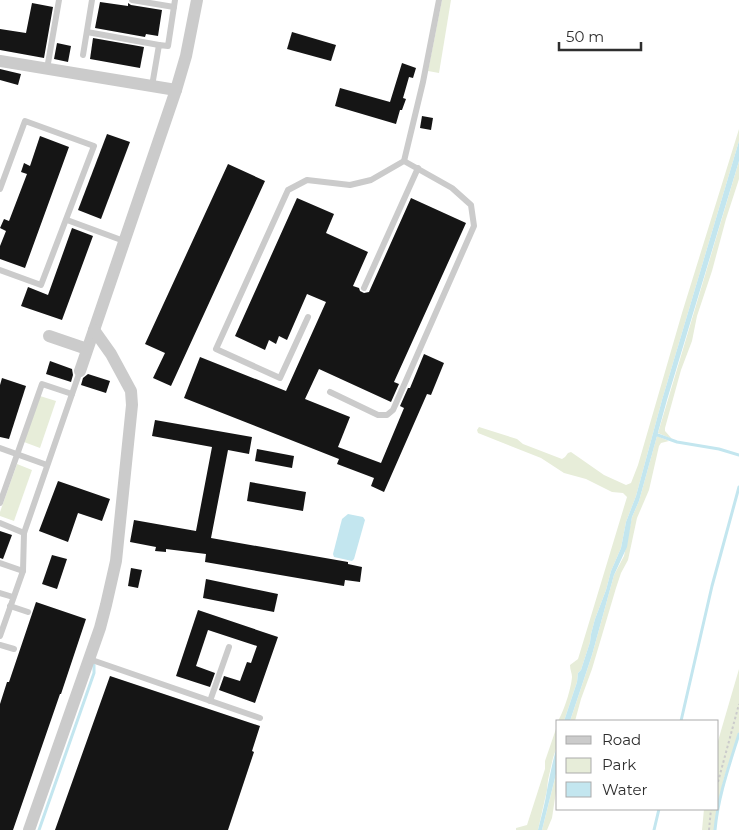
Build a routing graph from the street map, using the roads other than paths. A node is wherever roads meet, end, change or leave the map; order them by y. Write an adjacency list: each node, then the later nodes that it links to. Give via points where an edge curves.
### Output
1 (59, 0): 11 (lane)
2 (92, 0): 7 (lane)
3 (132, 0): 6 (lane)
4 (198, 0): 13 (street)
5 (439, 0): 14 (lane)
6 (175, 4): 8 (lane, via 168,46)
7 (87, 32): 8 (lane); 9 (lane)
8 (159, 45): 12 (lane)
9 (83, 55)
10 (0, 61): 11 (street)
11 (47, 69): 12 (street)
12 (152, 86): 13 (street)
13 (176, 90): 18 (street)
14 (404, 161): 15 (lane); 21 (lane, via 370,180 350,185 307,180 288,190 216,349 280,378)
15 (418, 168): 20 (lane); 26 (lane, via 452,188 471,205 474,226 393,410 387,415 378,415)
16 (0, 189): 17 (lane, via 25,121 94,146)
17 (67, 220): 18 (lane); 19 (lane, via 41,285)
18 (124, 241): 22 (street)
19 (0, 270)
20 (364, 288)
21 (308, 317)
22 (94, 330): 24 (street); 44 (street, via 131,391 132,405 116,561)
23 (49, 336): 24 (street)
24 (87, 349): 25 (street)
25 (80, 371): 27 (lane)
26 (330, 392)
27 (72, 394): 29 (lane, via 42,384); 30 (lane)
28 (0, 448): 29 (lane)
29 (17, 454): 30 (lane); 31 (lane)
30 (48, 465): 33 (lane)
31 (0, 503)
32 (0, 524): 33 (lane)
33 (24, 533): 35 (lane)
34 (0, 563): 35 (lane)
35 (23, 570): 37 (lane)
36 (0, 592): 37 (lane)
37 (14, 597): 38 (lane)
38 (10, 606): 39 (lane); 40 (lane)
39 (28, 612)
40 (0, 636)
41 (0, 644): 43 (lane)
42 (229, 647): 45 (lane)
43 (14, 649)
44 (89, 659): 45 (lane); 47 (street)
45 (210, 701): 46 (lane)
46 (260, 718)
47 (29, 830)

